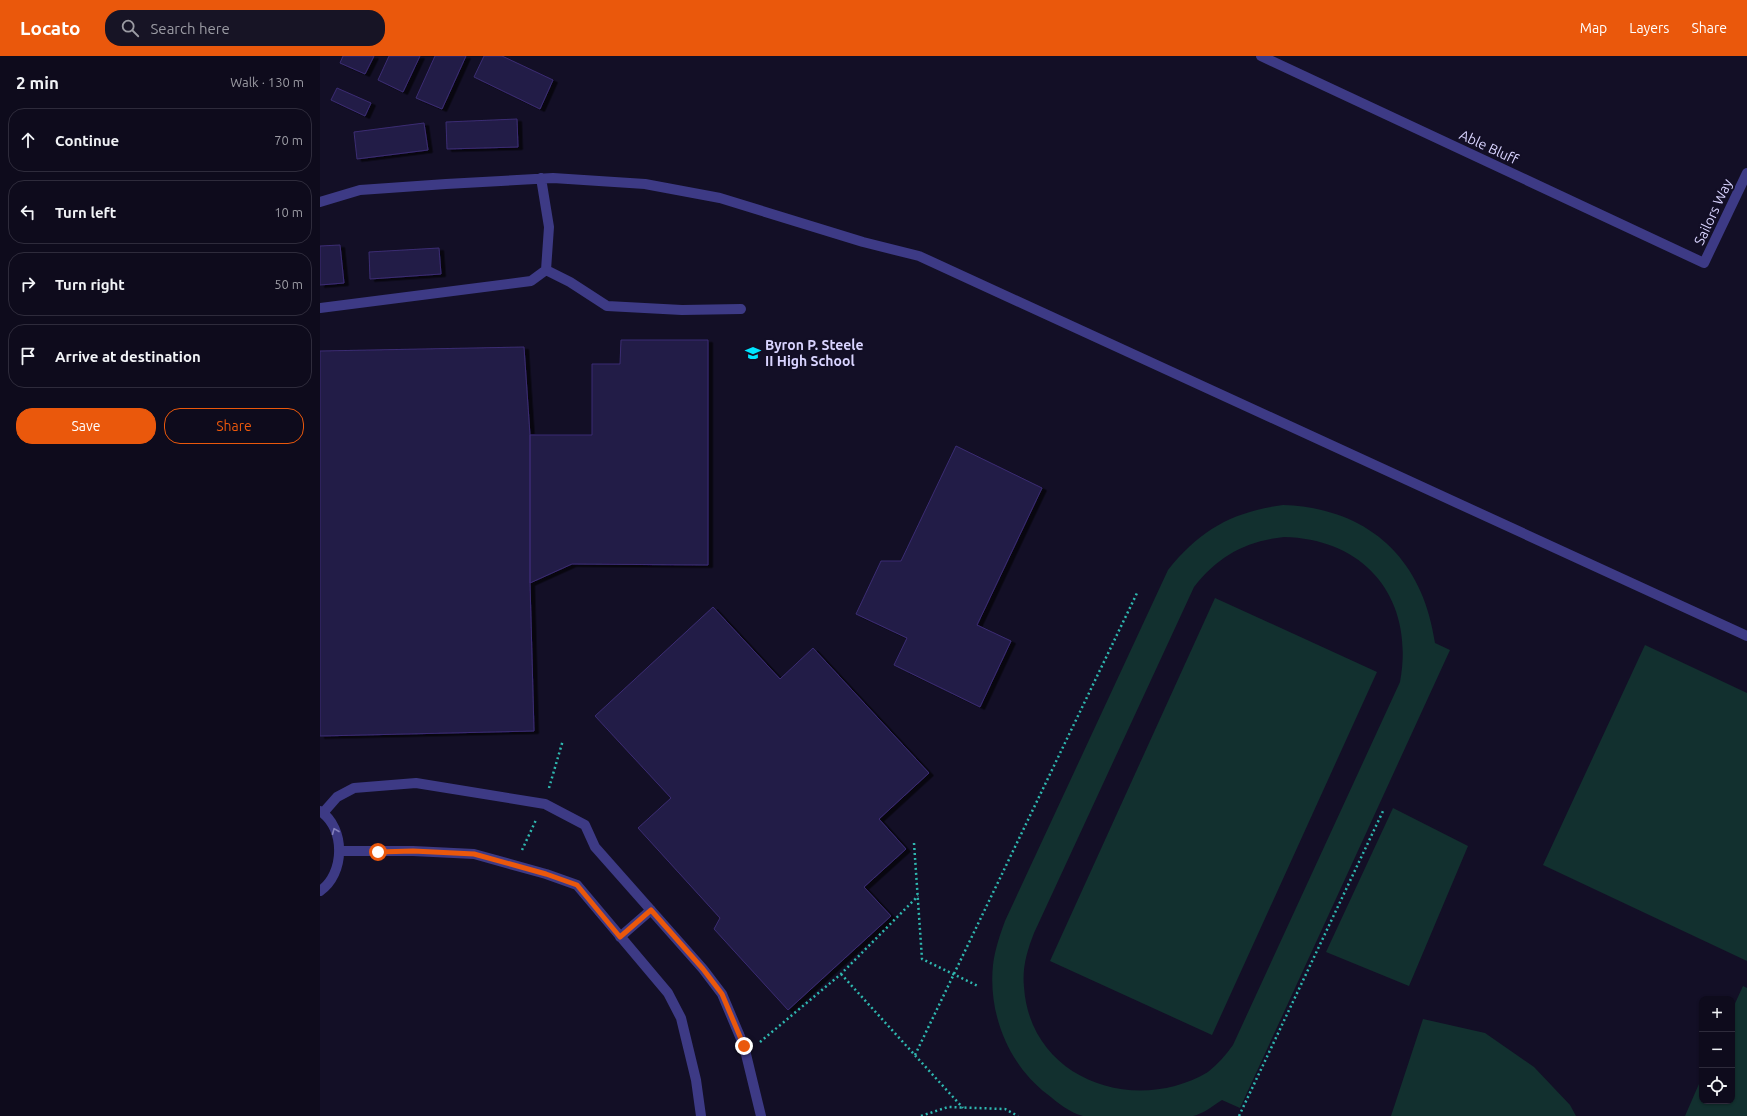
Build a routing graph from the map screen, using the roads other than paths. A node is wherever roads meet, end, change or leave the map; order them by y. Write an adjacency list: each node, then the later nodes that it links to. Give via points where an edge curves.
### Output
1 (1261, 56): 5 (street, Able Bluff)
2 (1747, 173): 5 (street, Sailors Way)
3 (541, 178): 4 (street, via 360,190); 6 (street, via 549,227); 9 (street, via 645,184 720,198 862,242 919,256)
4 (320, 202)
5 (1704, 263)
6 (546, 270): 7 (street, via 531,281); 8 (street, via 607,306 682,310)
7 (320, 308)
8 (741, 309)
9 (1747, 636)
10 (321, 812): 11 (street, one-way to 10, via 339,842 333,826); 13 (street, via 337,797 354,788 416,783 545,804 584,825 595,847)
11 (339, 851): 12 (street, via 334,875); 14 (street, via 474,854 546,874 577,885)
12 (320, 891)
13 (651, 910): 14 (street); 16 (street, via 722,994 744,1046)
14 (620, 937): 15 (street, via 668,993 681,1018 696,1080)
15 (701, 1116)
16 (761, 1116)

